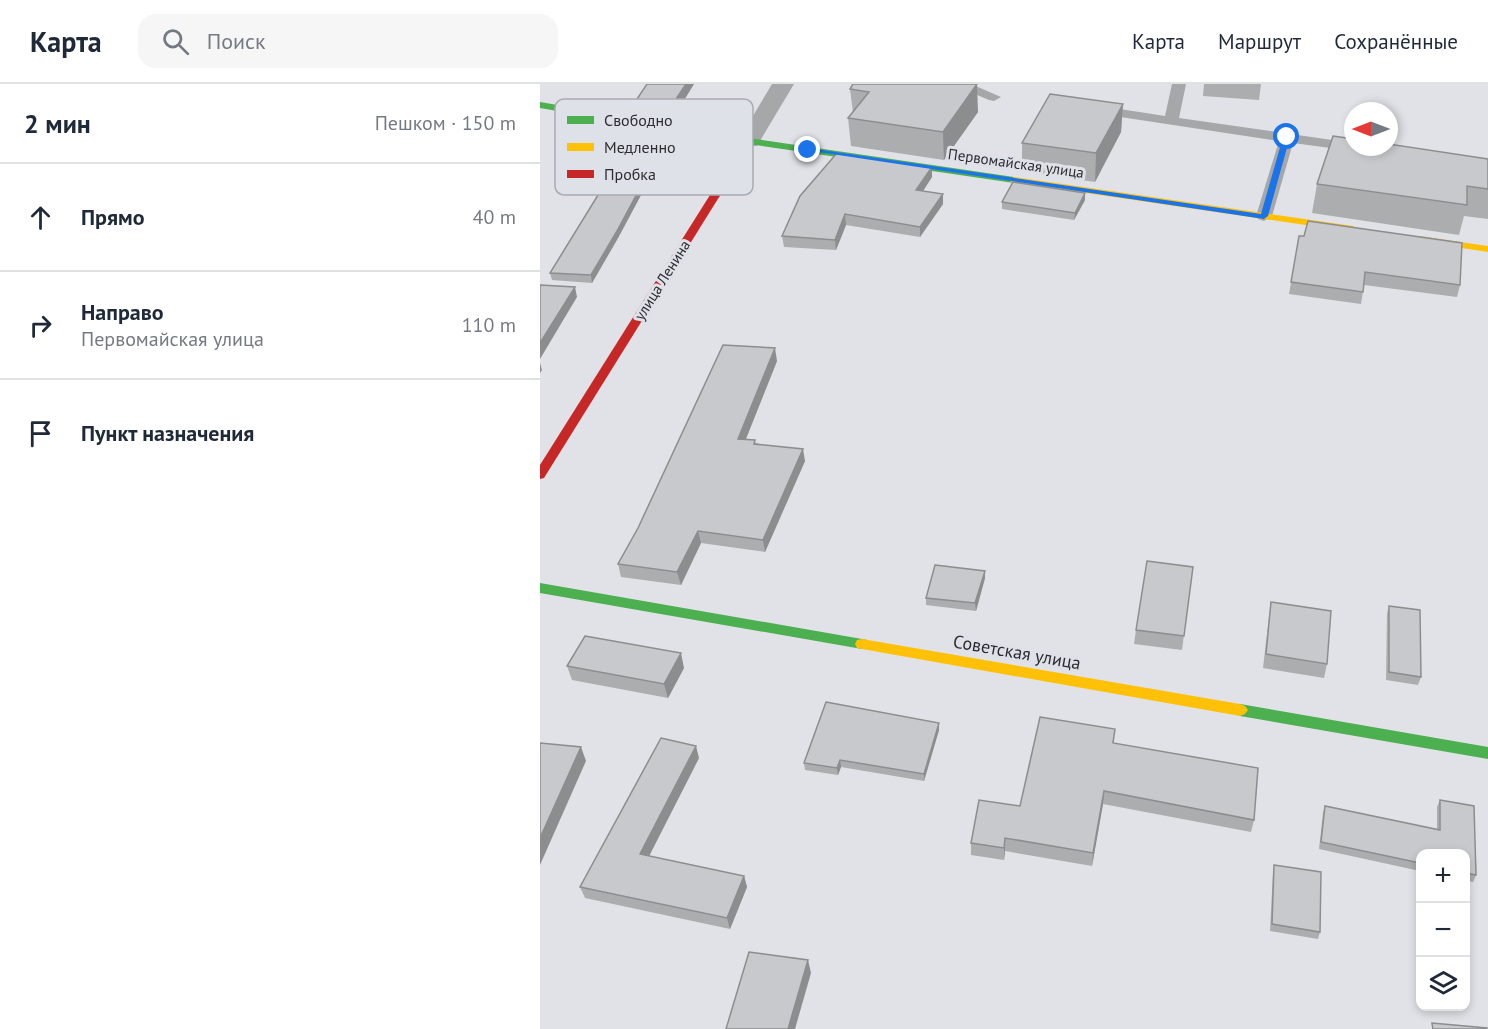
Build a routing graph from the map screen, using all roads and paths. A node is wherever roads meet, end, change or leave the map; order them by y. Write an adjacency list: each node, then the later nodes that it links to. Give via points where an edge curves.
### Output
1 (783, 84): 9 (street, улица Ленина)
2 (958, 84): 4 (lane)
3 (1179, 84): 8 (lane)
4 (994, 97)
5 (540, 105): 6 (street, Первомайская улица)
6 (555, 108)
7 (1089, 108): 8 (lane)
8 (1172, 121): 10 (lane)
9 (753, 134)
10 (1287, 137): 12 (lane); 14 (lane)
11 (753, 142): 14 (street, Первомайская улица)
12 (1344, 145)
13 (715, 195): 18 (street, улица Ленина)
14 (1264, 216): 15 (street, Первомайская улица)
15 (1370, 232)
16 (1406, 237): 17 (street)
17 (1488, 249)
18 (540, 475)
19 (540, 588): 20 (street, Советская улица)
20 (1488, 753)

